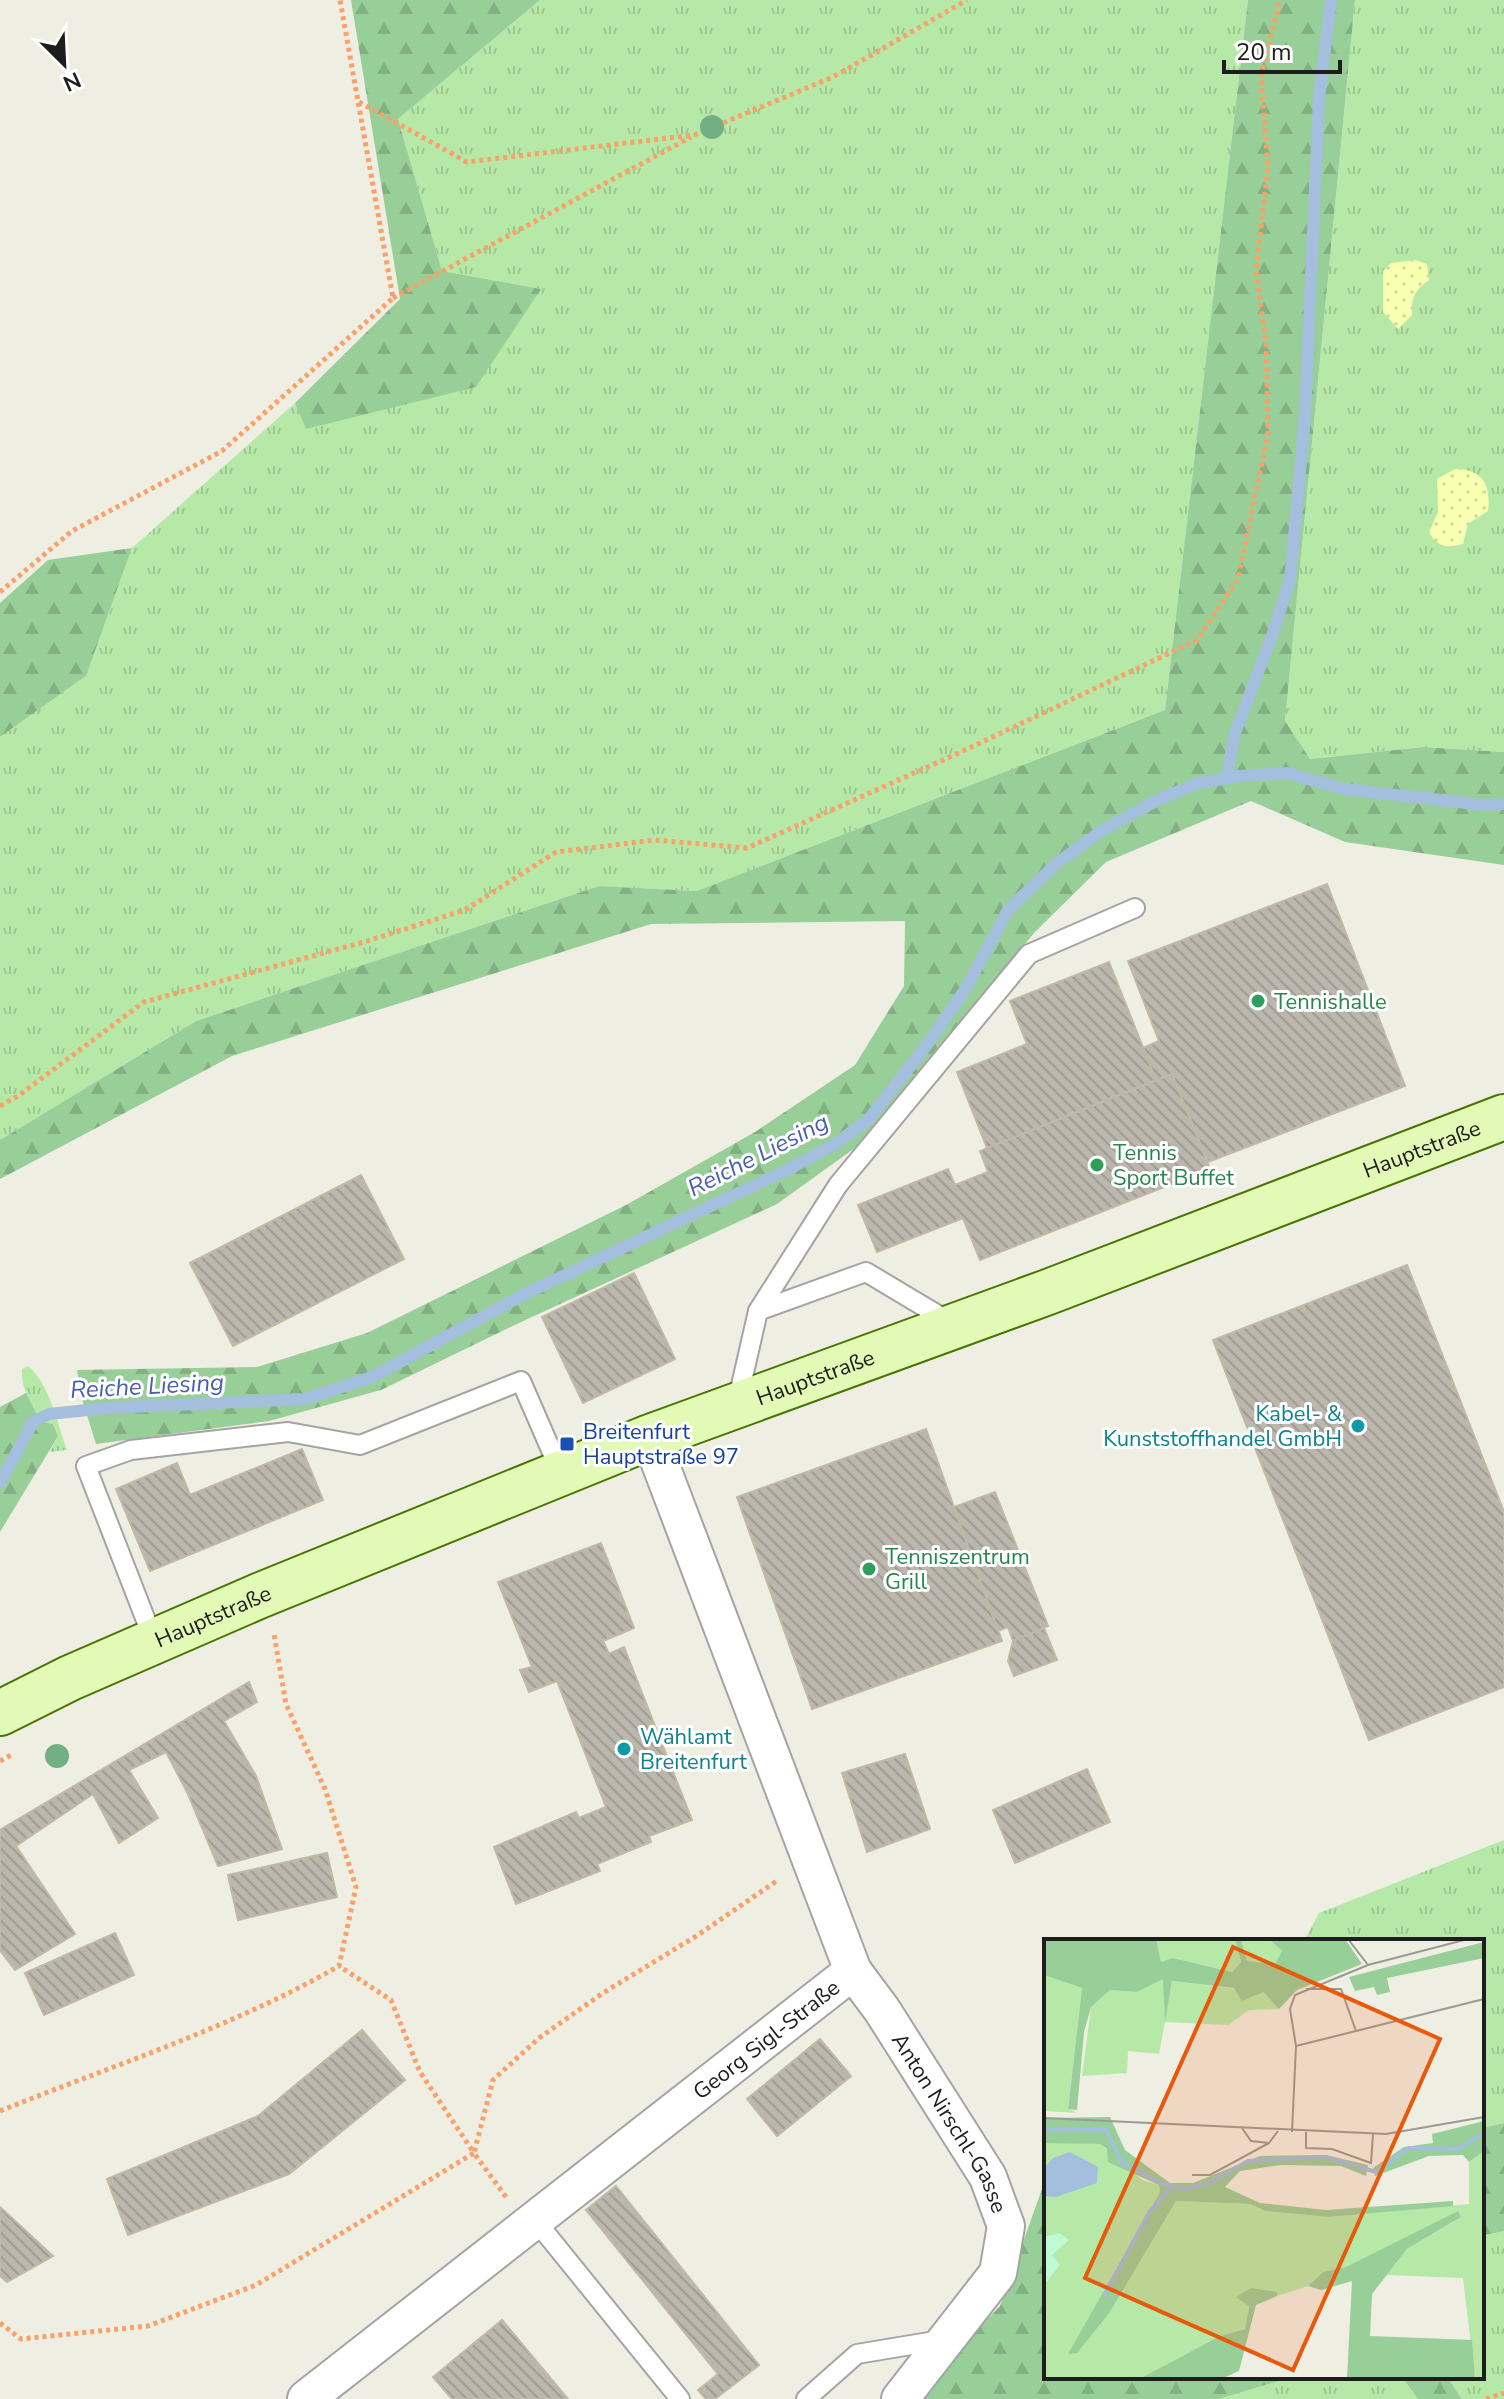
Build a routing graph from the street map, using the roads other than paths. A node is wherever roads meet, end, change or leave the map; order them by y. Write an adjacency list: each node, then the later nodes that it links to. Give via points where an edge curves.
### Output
1 (1135, 908): 3 (lane, via 1029,954 838,1185)
2 (1504, 1117): 4 (main road, Hauptstraße)
3 (758, 1311): 4 (lane, via 866,1272); 5 (lane)
4 (956, 1326): 5 (main road, Hauptstraße)
5 (737, 1406): 6 (main road, Hauptstraße)
6 (650, 1437): 7 (main road, Hauptstraße); 10 (street, Georg Sigl-Straße)
7 (561, 1474): 8 (main road, Hauptstraße); 8 (lane, via 521,1381 360,1445 288,1432 131,1450 86,1466)
8 (154, 1641): 9 (main road, Hauptstraße)
9 (0, 1713)
10 (853, 1971): 11 (street, Georg Sigl-Straße); 12 (street, Anton Nirschl-Gasse, via 988,2177 1006,2226 998,2273)
11 (531, 2223): 13 (street, Georg Sigl-Straße); 14 (lane)
12 (947, 2339): 15 (lane, via 857,2354); 16 (street, Anton Nirschl-Gasse)
13 (306, 2399)
14 (680, 2399)
15 (806, 2399)
16 (900, 2399)

